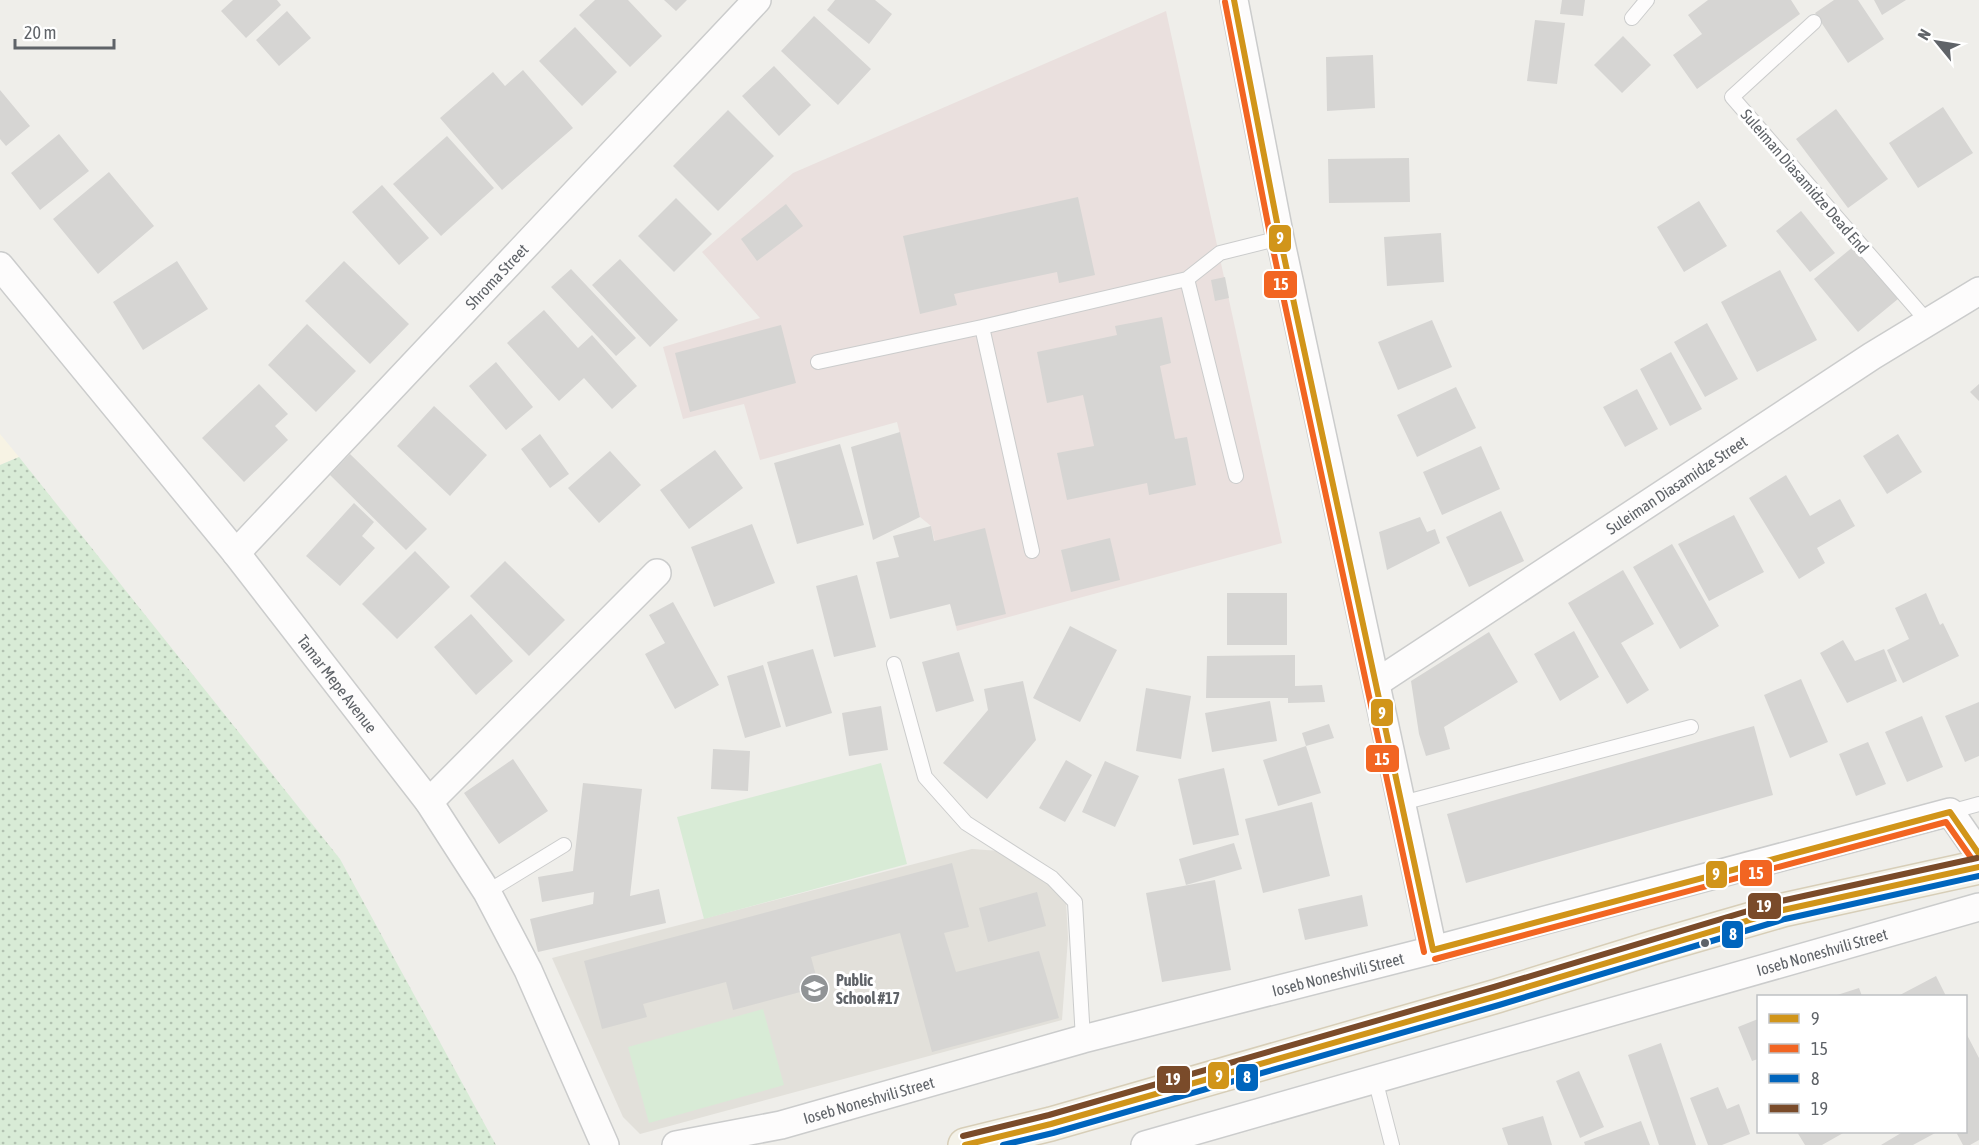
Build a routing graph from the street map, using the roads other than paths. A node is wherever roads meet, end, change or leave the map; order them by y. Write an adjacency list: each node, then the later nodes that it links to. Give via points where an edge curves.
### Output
1 (757, 0): 15 (street, Shroma Street)
2 (1234, 0): 6 (street)
3 (1647, 0): 4 (lane)
4 (1632, 18)
5 (1814, 22): 10 (lane, Suleiman Diasamidze Dead End, via 1732,97)
6 (1280, 237): 8 (lane, via 1220,253); 18 (street)
7 (0, 266): 15 (street, Tamar Mepe Avenue)
8 (1187, 279): 11 (lane); 13 (lane)
9 (1979, 291): 10 (street, Suleiman Diasamidze Street)
10 (1928, 322): 18 (street, Suleiman Diasamidze Street)
11 (982, 327): 12 (lane); 14 (lane)
12 (818, 362)
13 (1236, 476)
14 (1032, 551)
15 (236, 553): 20 (street, Tamar Mepe Avenue)
16 (657, 573): 20 (street)
17 (894, 664): 30 (lane, via 925,777 966,823 1052,878 1075,902)
18 (1376, 683): 21 (street)
19 (1692, 727): 21 (lane)
20 (429, 802): 27 (street, Tamar Mepe Avenue)
21 (1402, 803): 29 (street)
22 (1979, 804): 23 (lane)
23 (1950, 812): 25 (street); 29 (street, Ioseb Noneshvili Street)
24 (564, 845): 27 (lane)
25 (1979, 854)
26 (1979, 867): 34 (main road, via 1783,910 1497,996)
27 (487, 892): 32 (street, Tamar Mepe Avenue, via 528,970)
28 (1979, 907): 31 (street, Ioseb Noneshvili Street)
29 (1433, 950): 30 (street, Ioseb Noneshvili Street)
30 (1083, 1039): 33 (street, Ioseb Noneshvili Street, via 781,1125)
31 (1375, 1079): 35 (street, Ioseb Noneshvili Street); 36 (lane)
32 (605, 1145)
33 (676, 1145)
34 (965, 1145)
35 (1145, 1145)
36 (1392, 1145)

